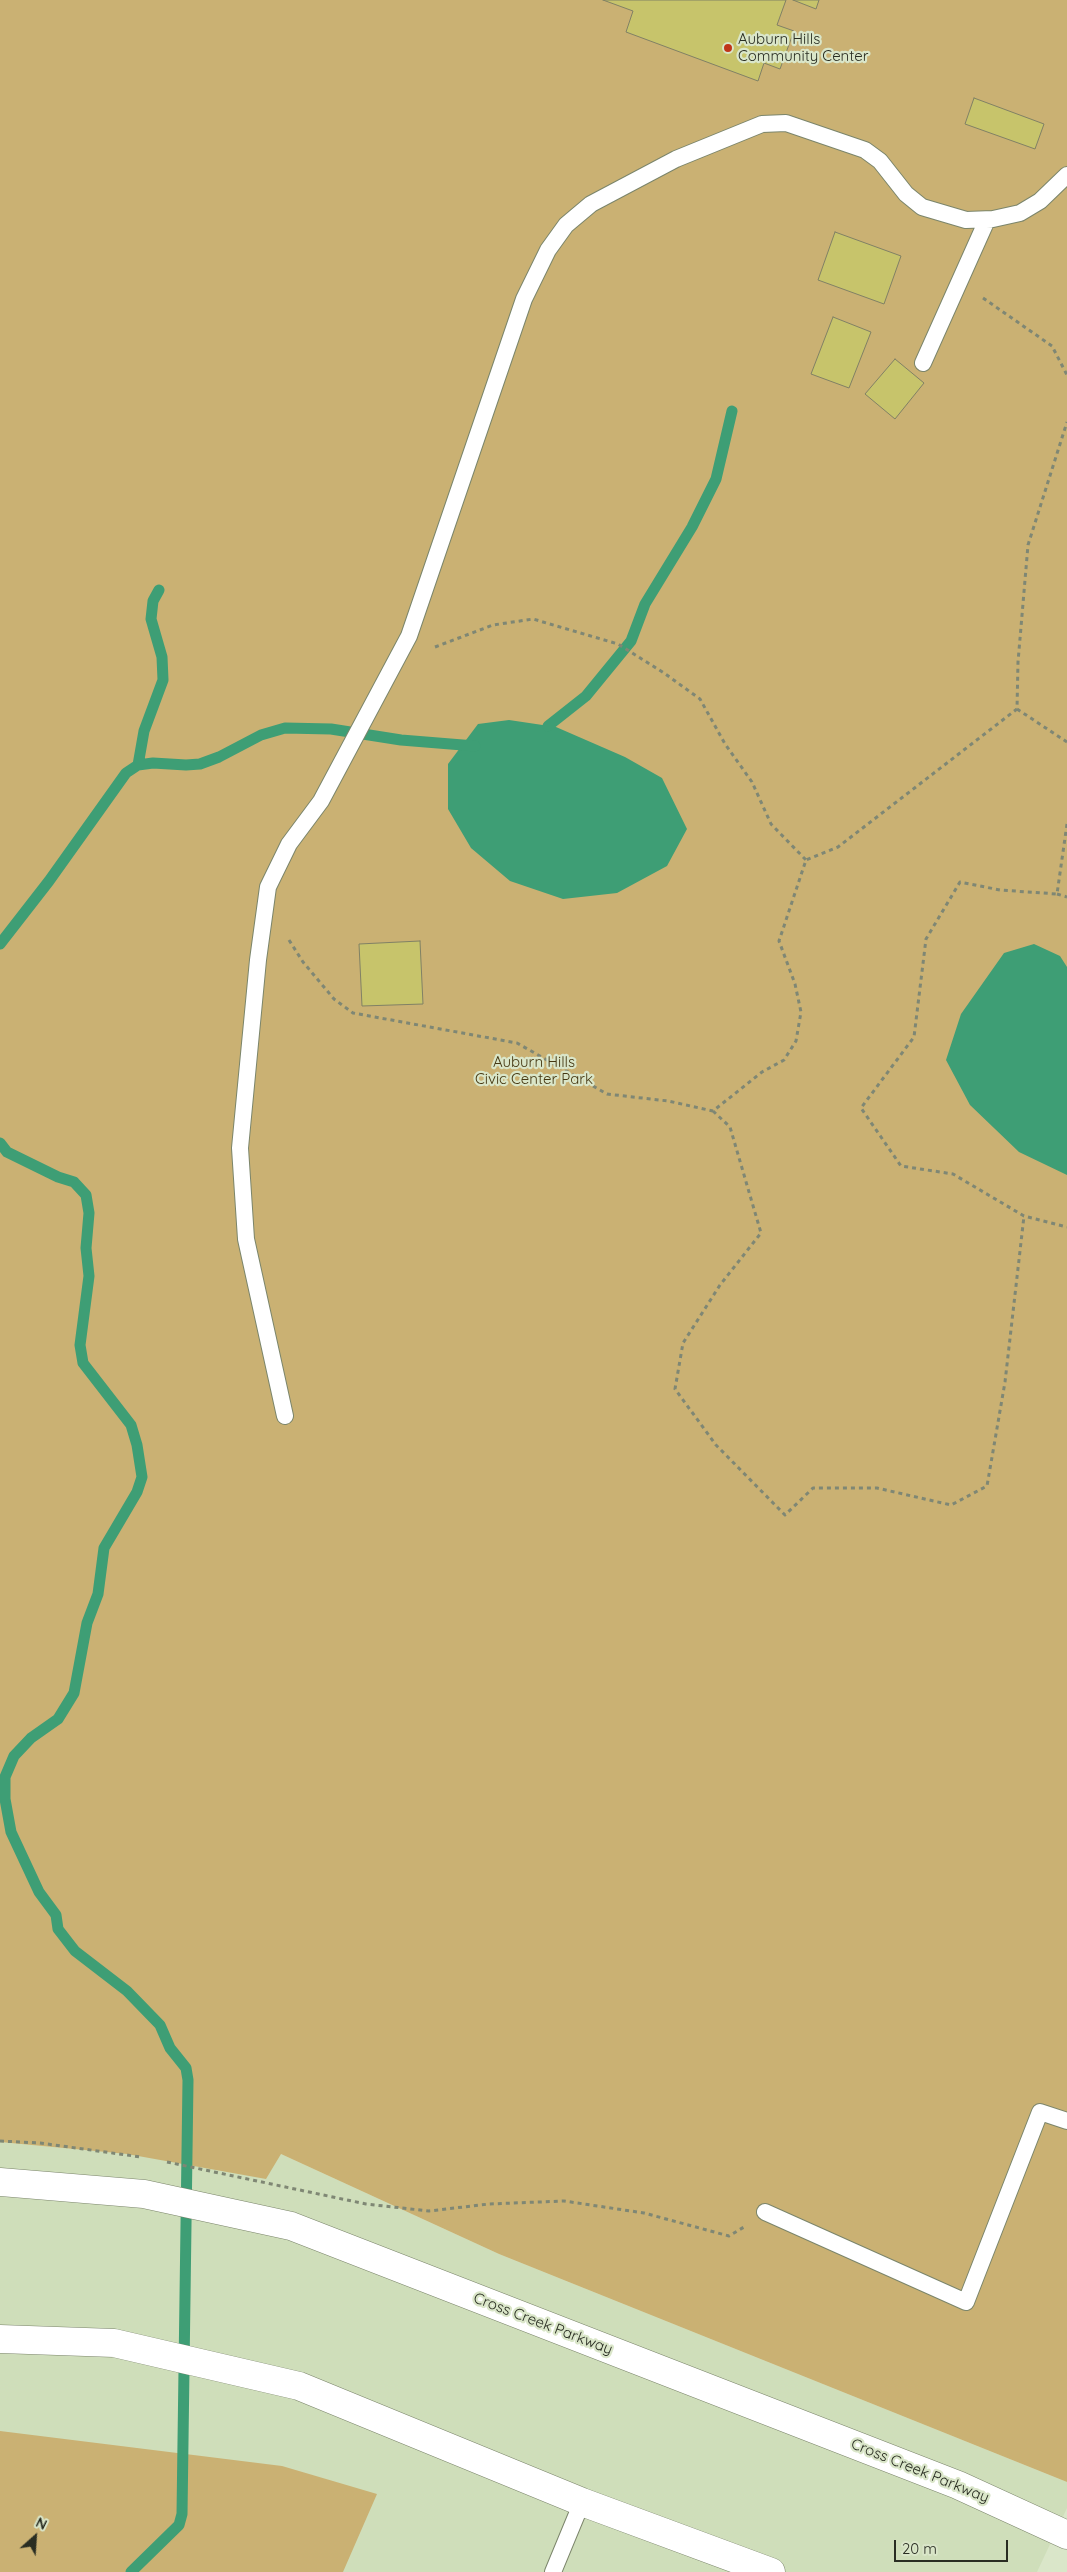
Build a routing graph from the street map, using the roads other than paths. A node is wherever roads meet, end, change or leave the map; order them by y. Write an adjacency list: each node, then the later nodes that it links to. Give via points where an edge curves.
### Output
1 (1067, 174): 2 (lane, via 1040,201 1020,213)
2 (987, 220): 3 (lane); 4 (lane, via 966,220 922,207 906,194 880,160 865,150 786,123 762,124 676,159 591,204 566,225 548,250 524,300 409,636 321,801 290,844 268,887 240,1148 246,1239)
3 (923, 364)
4 (286, 1416)
5 (1067, 2121): 7 (lane, via 1040,2112 966,2302)
6 (0, 2182): 10 (street, Cross Creek Parkway, via 144,2194 291,2226 958,2485)
7 (765, 2212)
8 (0, 2339): 9 (street, via 114,2344 299,2386)
9 (582, 2502): 11 (lane); 12 (street)
10 (1067, 2535)
11 (553, 2572)
12 (771, 2572)

